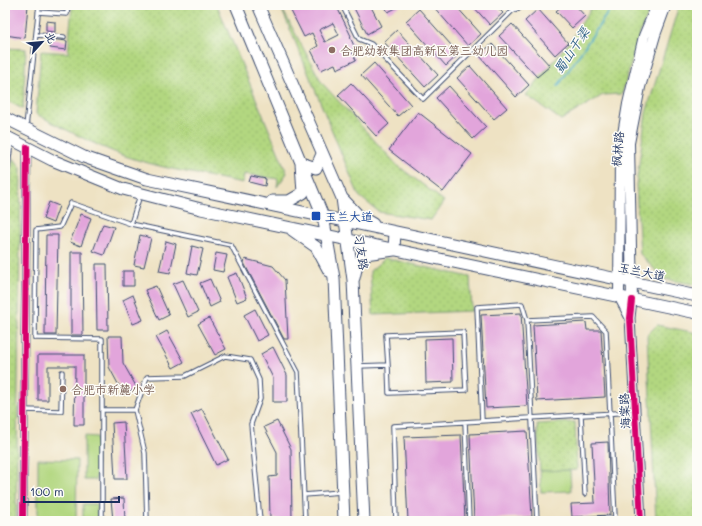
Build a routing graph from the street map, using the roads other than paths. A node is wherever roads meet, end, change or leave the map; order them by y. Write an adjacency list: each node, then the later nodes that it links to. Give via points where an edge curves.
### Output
1 (39, 5): 9 (lane)
2 (68, 5): 9 (lane, via 67,14)
3 (236, 5): 17 (main road)
4 (258, 5): 16 (main road, 习友路)
5 (342, 5): 6 (lane, via 360,39 371,44 423,99 512,11)
6 (525, 5)
7 (657, 5): 35 (main road, 枫林路, via 644,36 620,152)
8 (666, 5): 36 (main road, 枫林路, via 640,87 629,143)
9 (38, 12): 10 (lane)
10 (36, 35): 11 (lane); 13 (lane)
11 (64, 37)
12 (5, 118): 13 (main road, 玉兰大道)
13 (26, 128): 21 (main road, 玉兰大道, via 84,157 148,179)
14 (8, 137): 15 (main road); 18 (lane)
15 (27, 147): 19 (main road, via 52,160); 46 (street)
16 (322, 154): 17 (main road, via 316,168); 20 (main road, 习友路)
17 (301, 163): 21 (main road, via 303,194 289,201); 23 (main road)
18 (5, 190)
19 (140, 194): 25 (main road); 26 (lane)
20 (342, 198): 24 (main road, 习友路); 28 (main road, via 359,216)
21 (255, 202): 22 (main road, 玉兰大道)
22 (271, 206): 23 (main road, 玉兰大道); 25 (main road)
23 (323, 216): 24 (main road, 玉兰大道); 30 (main road)
24 (345, 221): 28 (main road, 玉兰大道); 31 (main road, 习友路)
25 (267, 223): 27 (main road)
26 (131, 224): 47 (lane, via 71,204 60,226 36,230 34,338 102,339); 57 (lane, via 231,245 298,372)
27 (288, 227): 30 (main road); 33 (main road, via 316,246)
28 (380, 229): 29 (main road, 玉兰大道)
29 (395, 232): 32 (main road); 35 (main road, 玉兰大道)
30 (326, 235): 31 (main road); 33 (main road)
31 (348, 240): 32 (main road); 34 (main road, 习友路)
32 (394, 250): 34 (main road, via 365,254 357,265); 38 (main road)
33 (334, 278): 55 (main road)
34 (353, 280): 44 (main road, 习友路)
35 (619, 280): 36 (main road, 玉兰大道); 38 (main road, 枫林路)
36 (632, 282): 37 (main road, 玉兰大道); 39 (main road, 枫林路)
37 (697, 296)
38 (619, 297): 39 (main road); 41 (street, 海棠路)
39 (632, 300): 40 (main road); 41 (street, 海棠路)
40 (697, 313)
41 (630, 318): 49 (street, 海棠路)
42 (528, 320): 50 (lane, via 593,318 606,331); 52 (lane); 53 (lane, via 522,304 477,306)
43 (388, 365): 43 (lane, via 389,393 466,390 463,332 386,335); 44 (lane)
44 (357, 366): 64 (main road, 习友路)
45 (62, 372): 46 (lane, via 61,411)
46 (24, 410): 58 (street)
47 (102, 410): 48 (lane); 59 (lane)
48 (135, 410): 60 (lane, via 145,453); 61 (lane, via 147,377 184,376 225,356 250,360 259,380 260,399 251,424)
49 (635, 412): 50 (lane); 69 (street, 海棠路)
50 (610, 413): 51 (lane); 68 (lane, via 615,518)
51 (582, 415): 52 (lane); 56 (lane)
52 (532, 418): 53 (lane); 67 (lane)
53 (482, 421): 54 (lane)
54 (465, 422): 65 (lane, via 393,426); 66 (lane)
55 (343, 492): 57 (lane); 63 (main road)
56 (585, 494)
57 (304, 495): 62 (lane)
58 (23, 521)
59 (102, 521)
60 (147, 521)
61 (260, 521)
62 (305, 521)
63 (344, 521)
64 (364, 521)
65 (396, 521)
66 (469, 521)
67 (537, 521)
68 (542, 521)
69 (641, 521)

